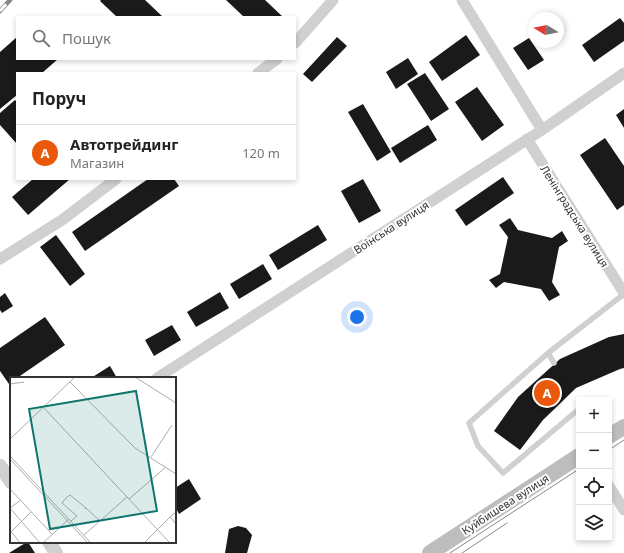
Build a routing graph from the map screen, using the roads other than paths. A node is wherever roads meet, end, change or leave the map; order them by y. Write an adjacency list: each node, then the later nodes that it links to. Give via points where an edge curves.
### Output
1 (333, 0): 3 (street)
2 (462, 0): 7 (street)
3 (296, 42)
4 (276, 60): 5 (street)
5 (259, 72)
6 (624, 73): 7 (street, Воїнська вулиця)
7 (542, 130): 8 (street, Воїнська вулиця)
8 (527, 139): 11 (street, Ленінградська вулиця); 14 (street, Воїнська вулиця)
9 (115, 180): 10 (street, via 62,220)
10 (0, 259)
11 (624, 294): 12 (lane)
12 (548, 353): 13 (lane); 15 (lane, via 470,423 478,446 503,473)
13 (554, 363)
14 (159, 377)
15 (576, 412)
16 (624, 427): 17 (main road)
17 (612, 434)
18 (576, 458): 23 (main road, Куйбишева вулиця)
19 (612, 491): 20 (street)
20 (624, 510)
21 (50, 543): 22 (street)
22 (56, 553)
23 (430, 553)

